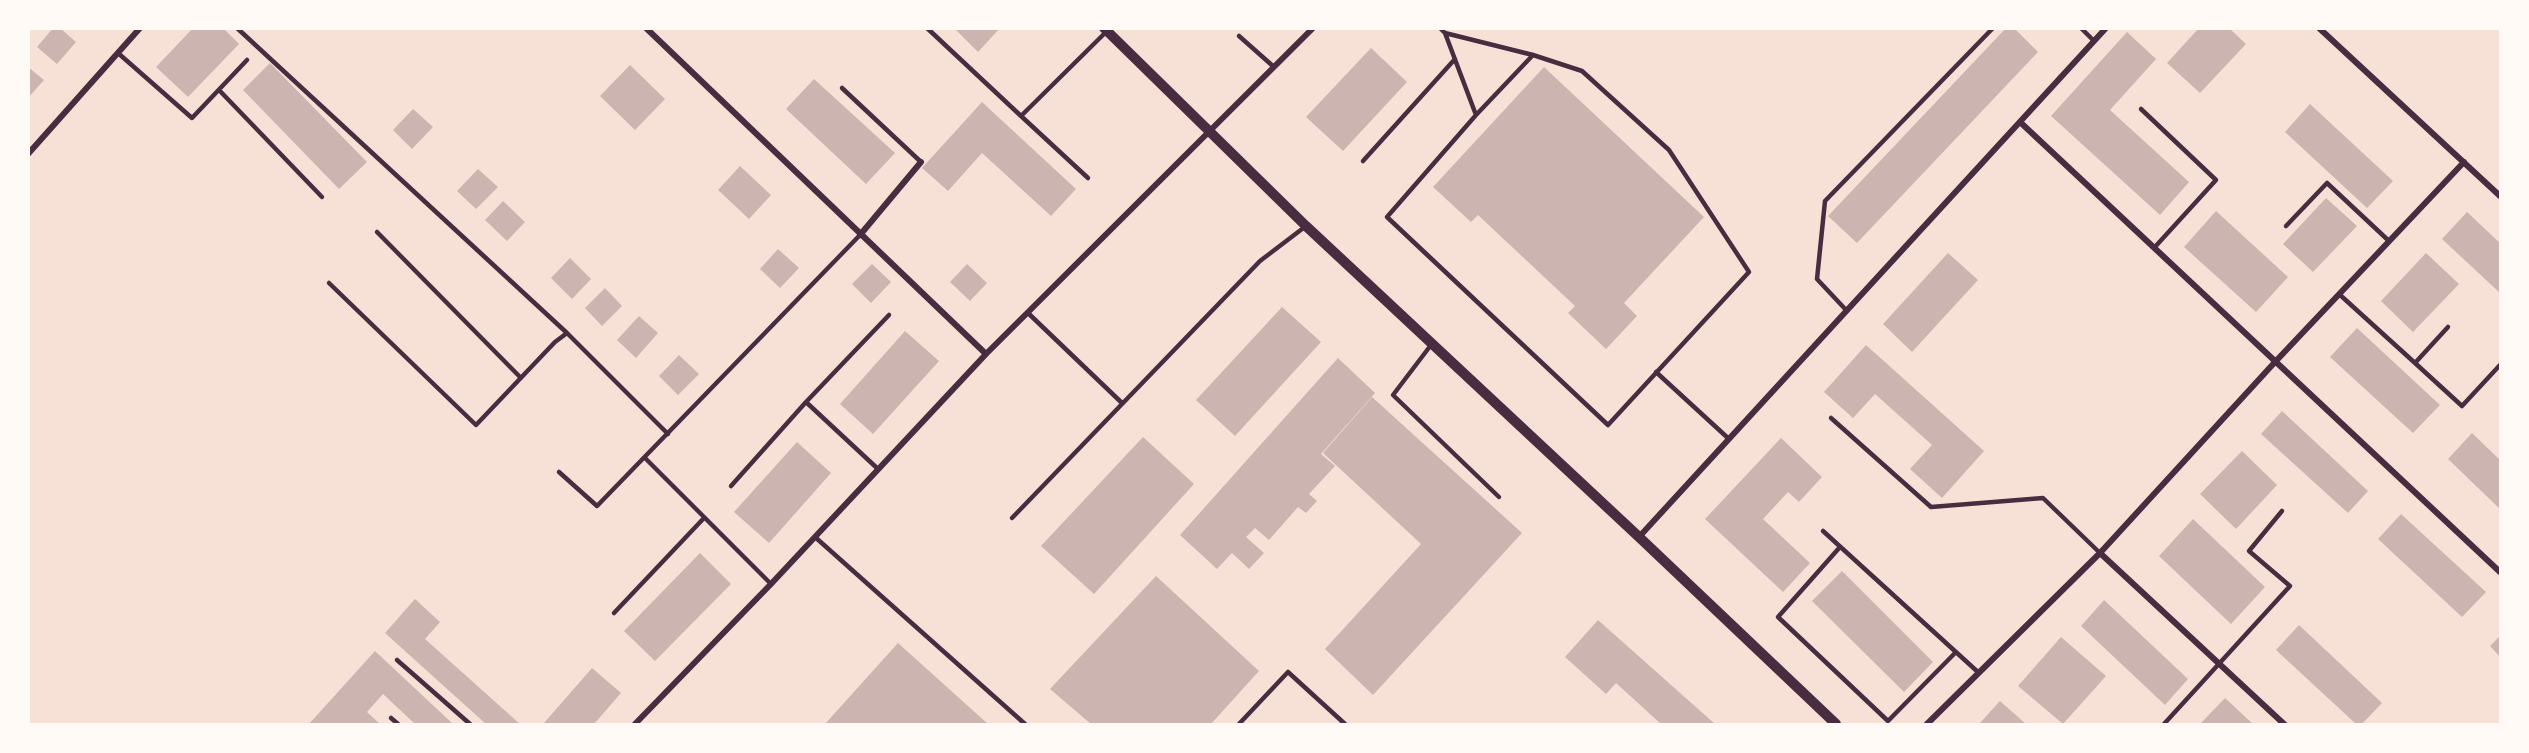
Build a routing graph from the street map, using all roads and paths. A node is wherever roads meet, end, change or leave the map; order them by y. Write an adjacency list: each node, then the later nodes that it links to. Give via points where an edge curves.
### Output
1 (140, 28): 15 (street)
2 (237, 28): 46 (lane)
3 (646, 28): 37 (street)
4 (927, 28): 24 (lane)
5 (1313, 28): 19 (street)
6 (1440, 28): 12 (lane)
7 (1993, 28): 42 (lane, via 1825,201 1817,279)
8 (2081, 28): 14 (lane)
9 (2106, 28): 14 (street)
10 (2319, 28): 30 (street)
11 (1105, 30): 24 (lane); 26 (street)
12 (1445, 33): 16 (lane); 17 (lane)
13 (1239, 36): 19 (lane)
14 (2094, 41): 25 (street)
15 (118, 53): 21 (lane, via 192,118); 27 (street)
16 (1533, 55): 23 (lane); 52 (lane, via 1582,71 1669,150 1749,272)
17 (1455, 59): 23 (lane); 28 (lane)
18 (247, 60): 21 (lane)
19 (1274, 67): 26 (street)
20 (842, 88): 29 (lane)
21 (219, 90): 33 (lane)
22 (2140, 109): 39 (lane, via 2216,180)
23 (1476, 115): 52 (lane, via 1386,217 1608,425)
24 (1021, 116): 31 (lane)
25 (2020, 122): 39 (street); 42 (street)
26 (1207, 132): 34 (street); 43 (street)
27 (28, 154)
28 (1363, 161)
29 (921, 162): 37 (street)
30 (2464, 162): 32 (street); 38 (street)
31 (1088, 178)
32 (2500, 196)
33 (322, 198)
34 (1306, 226): 47 (street); 55 (lane, via 1260,261)
35 (2286, 226): 38 (lane, via 2327,183)
36 (376, 232): 53 (lane)
37 (860, 235): 48 (street); 57 (lane)
38 (2389, 241): 41 (street)
39 (2154, 248): 49 (street)
40 (329, 282): 53 (lane, via 476,425)
41 (2339, 294): 49 (street); 50 (lane)
42 (1847, 310): 58 (street)
43 (1028, 313): 48 (street); 55 (lane)
44 (889, 315): 54 (lane)
45 (2448, 327): 50 (lane)
46 (567, 333): 53 (lane); 57 (lane)
47 (1432, 343): 63 (lane, via 1393,395); 69 (street)
48 (986, 354): 60 (street)
49 (2275, 362): 71 (street); 72 (street)
50 (2415, 363): 51 (lane, via 2463,406)
51 (2500, 365)
52 (1656, 372): 58 (lane)
53 (521, 378)
54 (806, 402): 60 (lane); 62 (lane)
55 (1122, 403): 66 (lane)
56 (1831, 418): 71 (lane, via 1931,507 2043,498)
57 (668, 434): 59 (lane)
58 (1729, 439): 69 (street)
59 (645, 458): 61 (lane, via 597,506); 65 (lane)
60 (878, 469): 68 (street)
61 (559, 472)
62 (731, 486)
63 (1499, 497)
64 (2282, 511): 77 (lane, via 2249,551 2290,586)
65 (704, 518): 73 (lane); 74 (lane)
66 (1012, 518)
67 (1823, 531): 70 (lane)
68 (815, 537): 73 (street); 83 (lane)
69 (1639, 537): 86 (street)
70 (1840, 547): 75 (lane); 75 (lane, via 1779,617 1888,721)
71 (2100, 553): 77 (street); 78 (street)
72 (2500, 572)
73 (771, 584): 82 (street)
74 (614, 613)
75 (1956, 652): 78 (lane)
76 (397, 660): 81 (lane)
77 (2218, 663): 88 (lane); 89 (street)
78 (1979, 673): 87 (street)
79 (391, 718): 80 (lane)
80 (398, 724)
81 (470, 724)
82 (635, 724)
83 (1025, 724)
84 (1239, 724): 85 (lane, via 1288,672)
85 (1345, 724)
86 (1836, 724)
87 (1927, 724)
88 (2164, 724)
89 (2284, 724)

